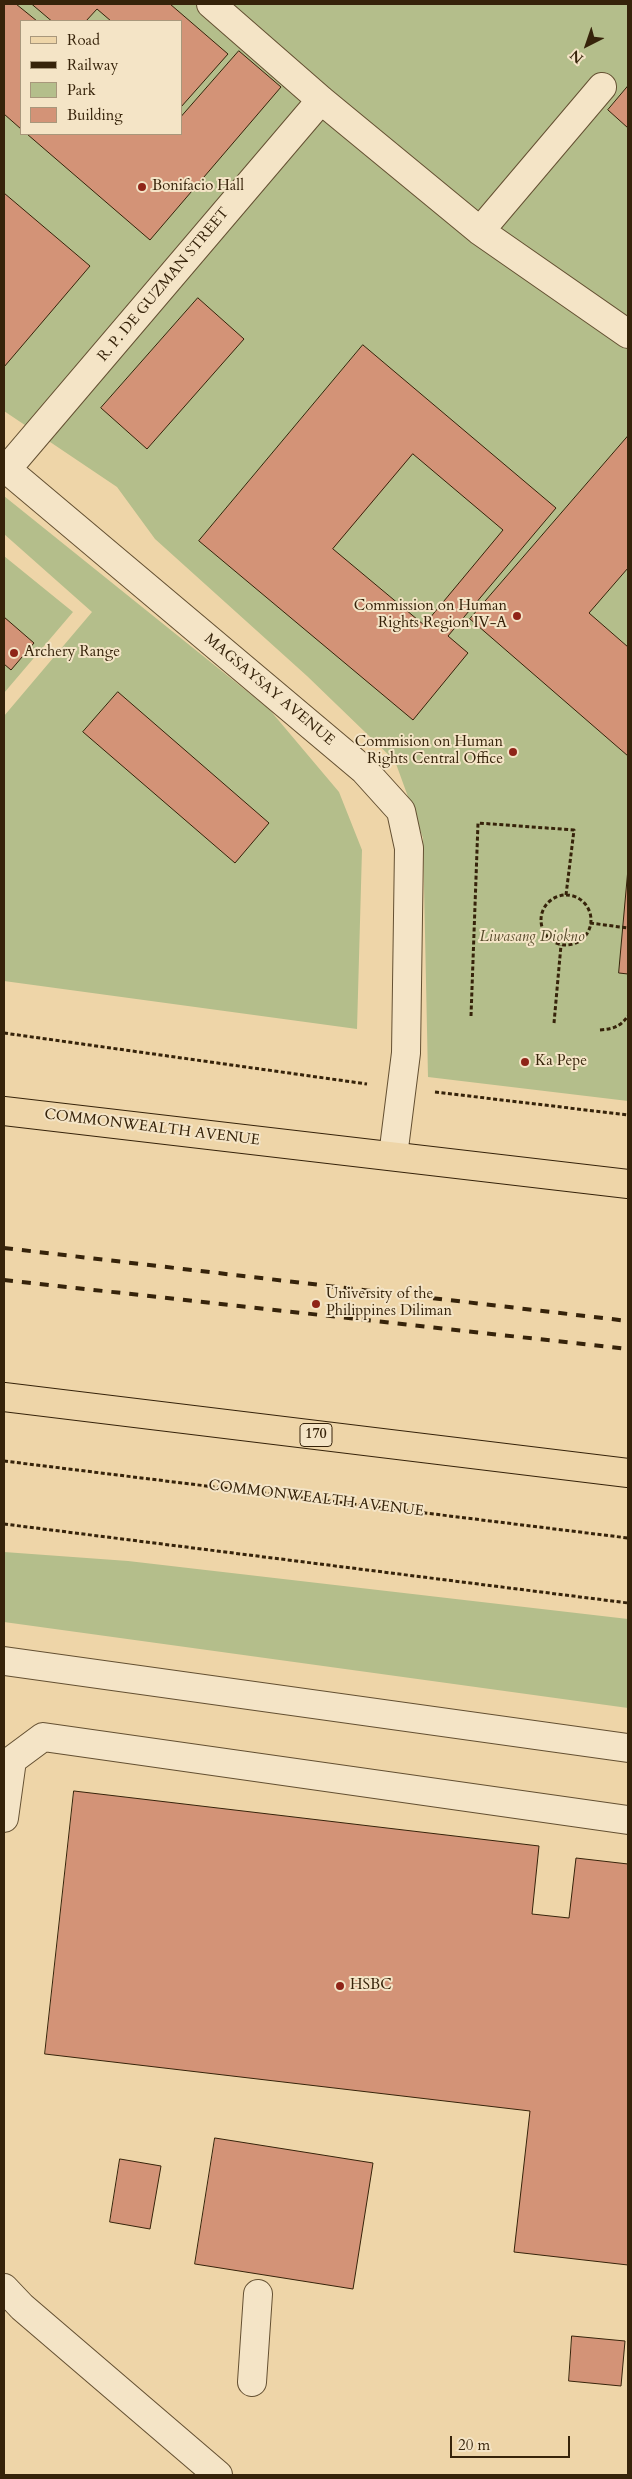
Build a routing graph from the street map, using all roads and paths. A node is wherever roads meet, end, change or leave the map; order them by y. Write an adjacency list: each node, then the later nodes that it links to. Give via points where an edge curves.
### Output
1 (211, 4): 3 (street)
2 (602, 87): 4 (street)
3 (321, 100): 4 (street); 6 (street, R. P. DE GUZMAN STREET)
4 (480, 230): 5 (street)
5 (628, 334)
6 (5, 468): 16 (street, MAGSAYSAY AVENUE, via 364,770 401,811 409,848 408,1009)
7 (566, 895): 8 (path, via 587,907); 10 (path, via 544,906 540,922 547,937); 11 (path, via 574,830 478,823)
8 (590, 923): 9 (path); 10 (path, via 583,938)
9 (628, 928)
10 (561, 945): 13 (path)
11 (471, 1016)
12 (628, 1016): 14 (path, via 622,1024)
13 (554, 1023)
14 (600, 1030)
15 (4, 1033): 16 (path)
16 (402, 1088): 18 (path); 19 (street, MAGSAYSAY AVENUE)
17 (4, 1111): 19 (main road, COMMONWEALTH AVENUE)
18 (628, 1115)
19 (393, 1156): 20 (main road, COMMONWEALTH AVENUE)
20 (628, 1184)
21 (8, 1400): 23 (main road, 170)
22 (4, 1461): 25 (path, COMMONWEALTH AVENUE)
23 (628, 1473)
24 (4, 1524): 26 (path)
25 (628, 1538)
26 (628, 1604)
27 (4, 1662): 28 (street)
28 (628, 1748)
29 (4, 1818): 30 (street, via 12,1760 43,1736)
30 (628, 1820)
31 (4, 2288): 34 (street)
32 (258, 2294): 33 (street)
33 (252, 2382)
34 (218, 2475)

